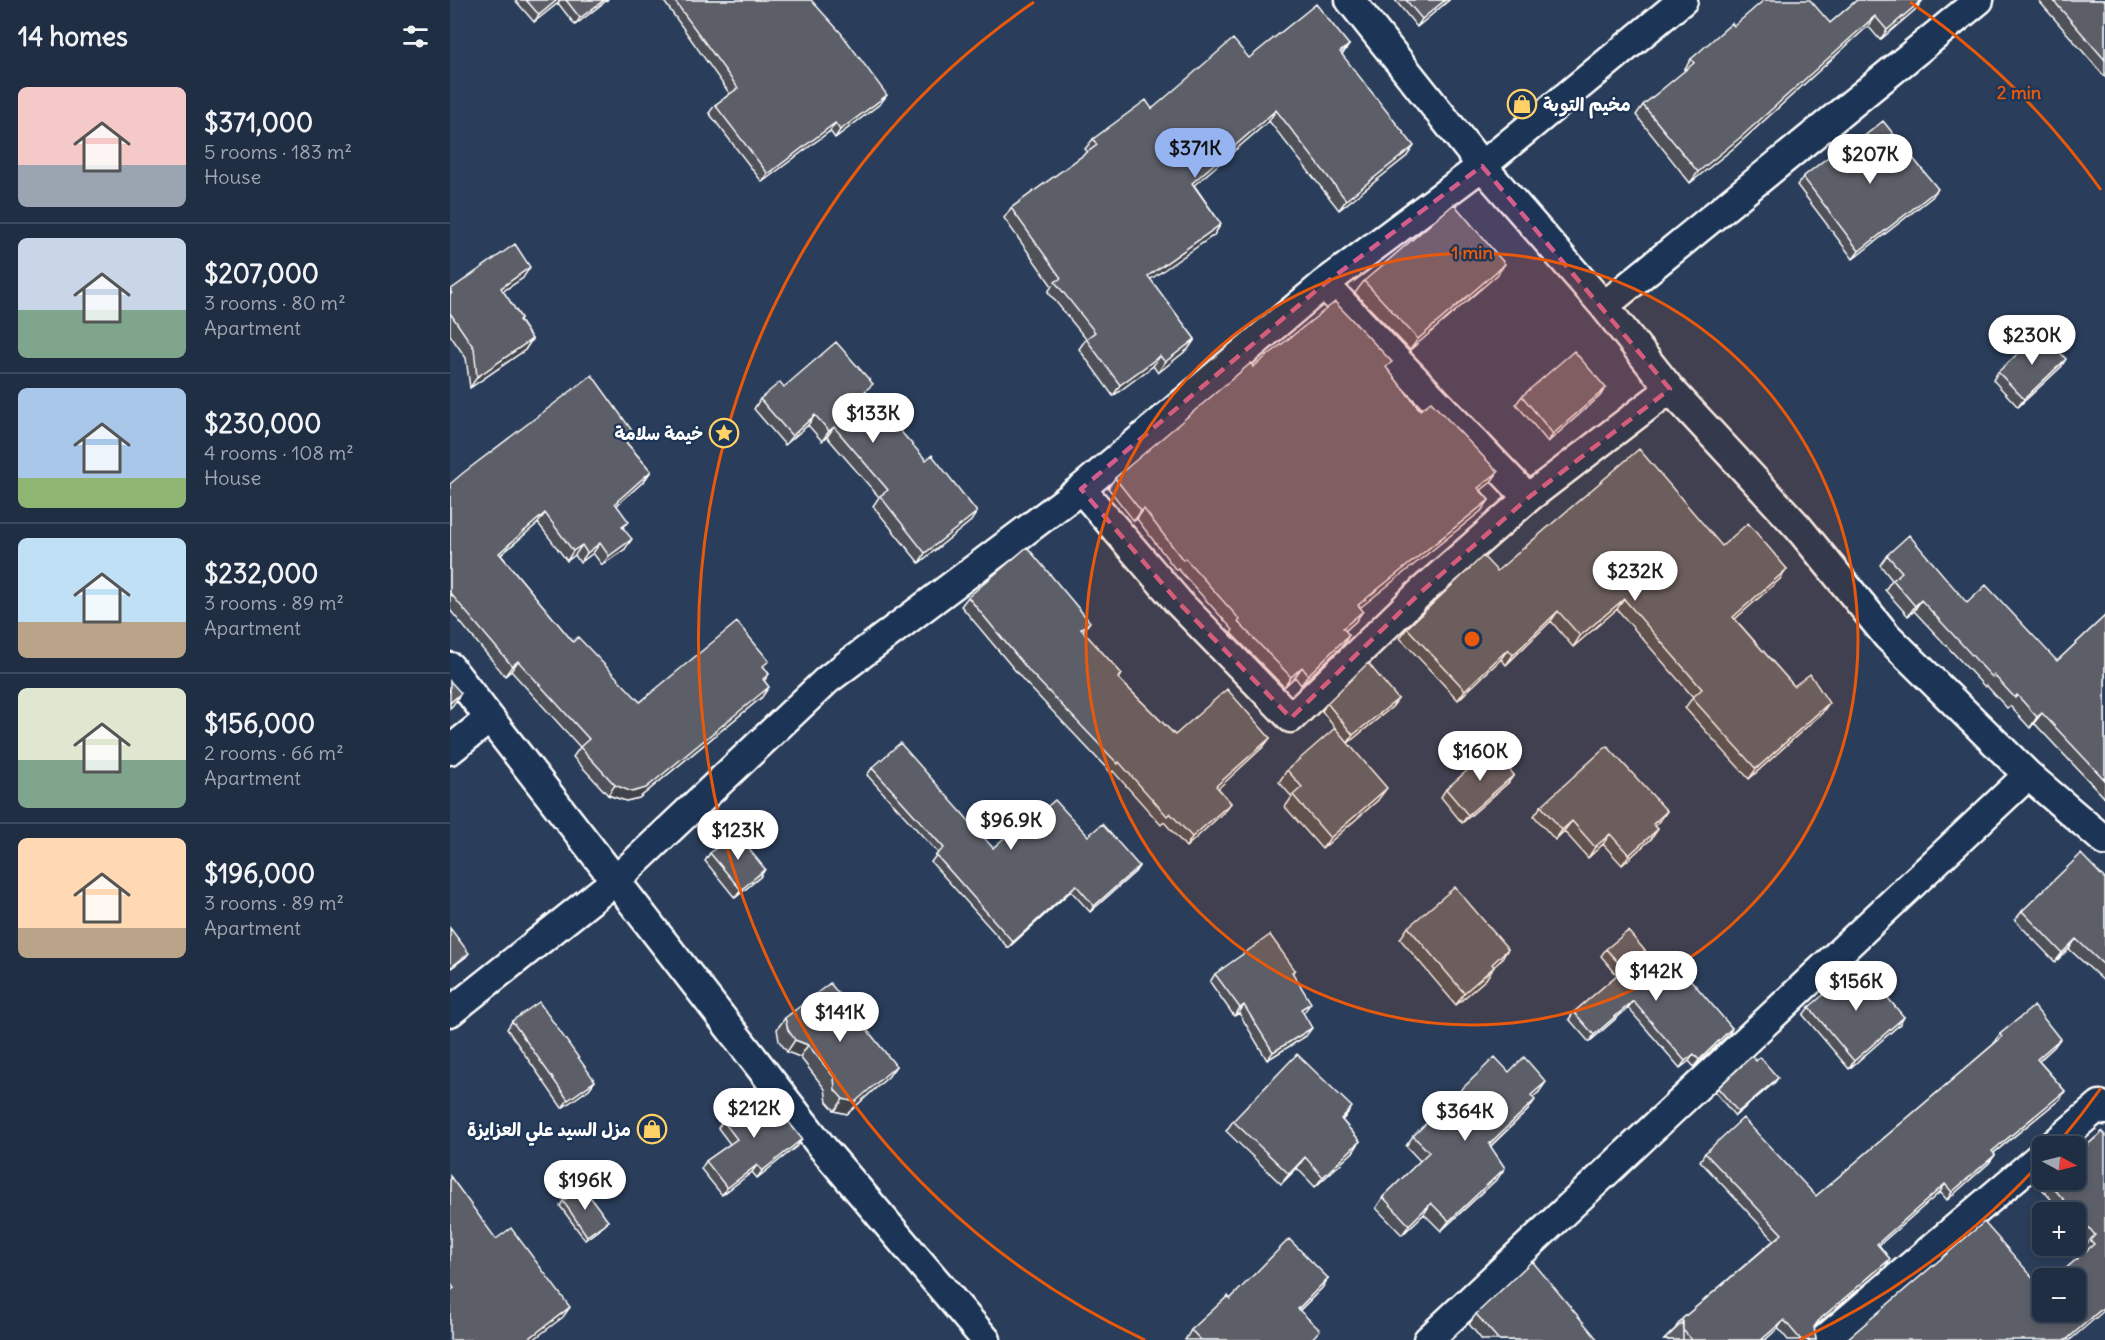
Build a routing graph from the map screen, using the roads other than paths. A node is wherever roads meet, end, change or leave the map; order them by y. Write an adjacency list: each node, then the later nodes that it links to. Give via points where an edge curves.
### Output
1 (1350, 0): 4 (street)
2 (1683, 0): 4 (street)
3 (1979, 0): 6 (street)
4 (1482, 166): 5 (street); 6 (street)
5 (1324, 284): 8 (street); 9 (street)
6 (1604, 306): 7 (street)
7 (1670, 389): 9 (street); 13 (street, via 1798,528 1887,636)
8 (1082, 489): 9 (street, via 1179,603 1291,718 1420,592); 15 (street, via 827,680)
9 (1528, 498)
10 (450, 667): 11 (street)
11 (489, 719): 12 (street); 15 (street)
12 (450, 750)
13 (2028, 775): 14 (street); 21 (street)
14 (2105, 841)
15 (616, 880): 16 (street); 20 (street, via 822,1146)
16 (450, 1012)
17 (2105, 1110): 18 (street, via 2100,1105)
18 (2064, 1136)
19 (2032, 1163): 22 (street)
20 (986, 1340)
21 (1428, 1340)
22 (1824, 1340)

